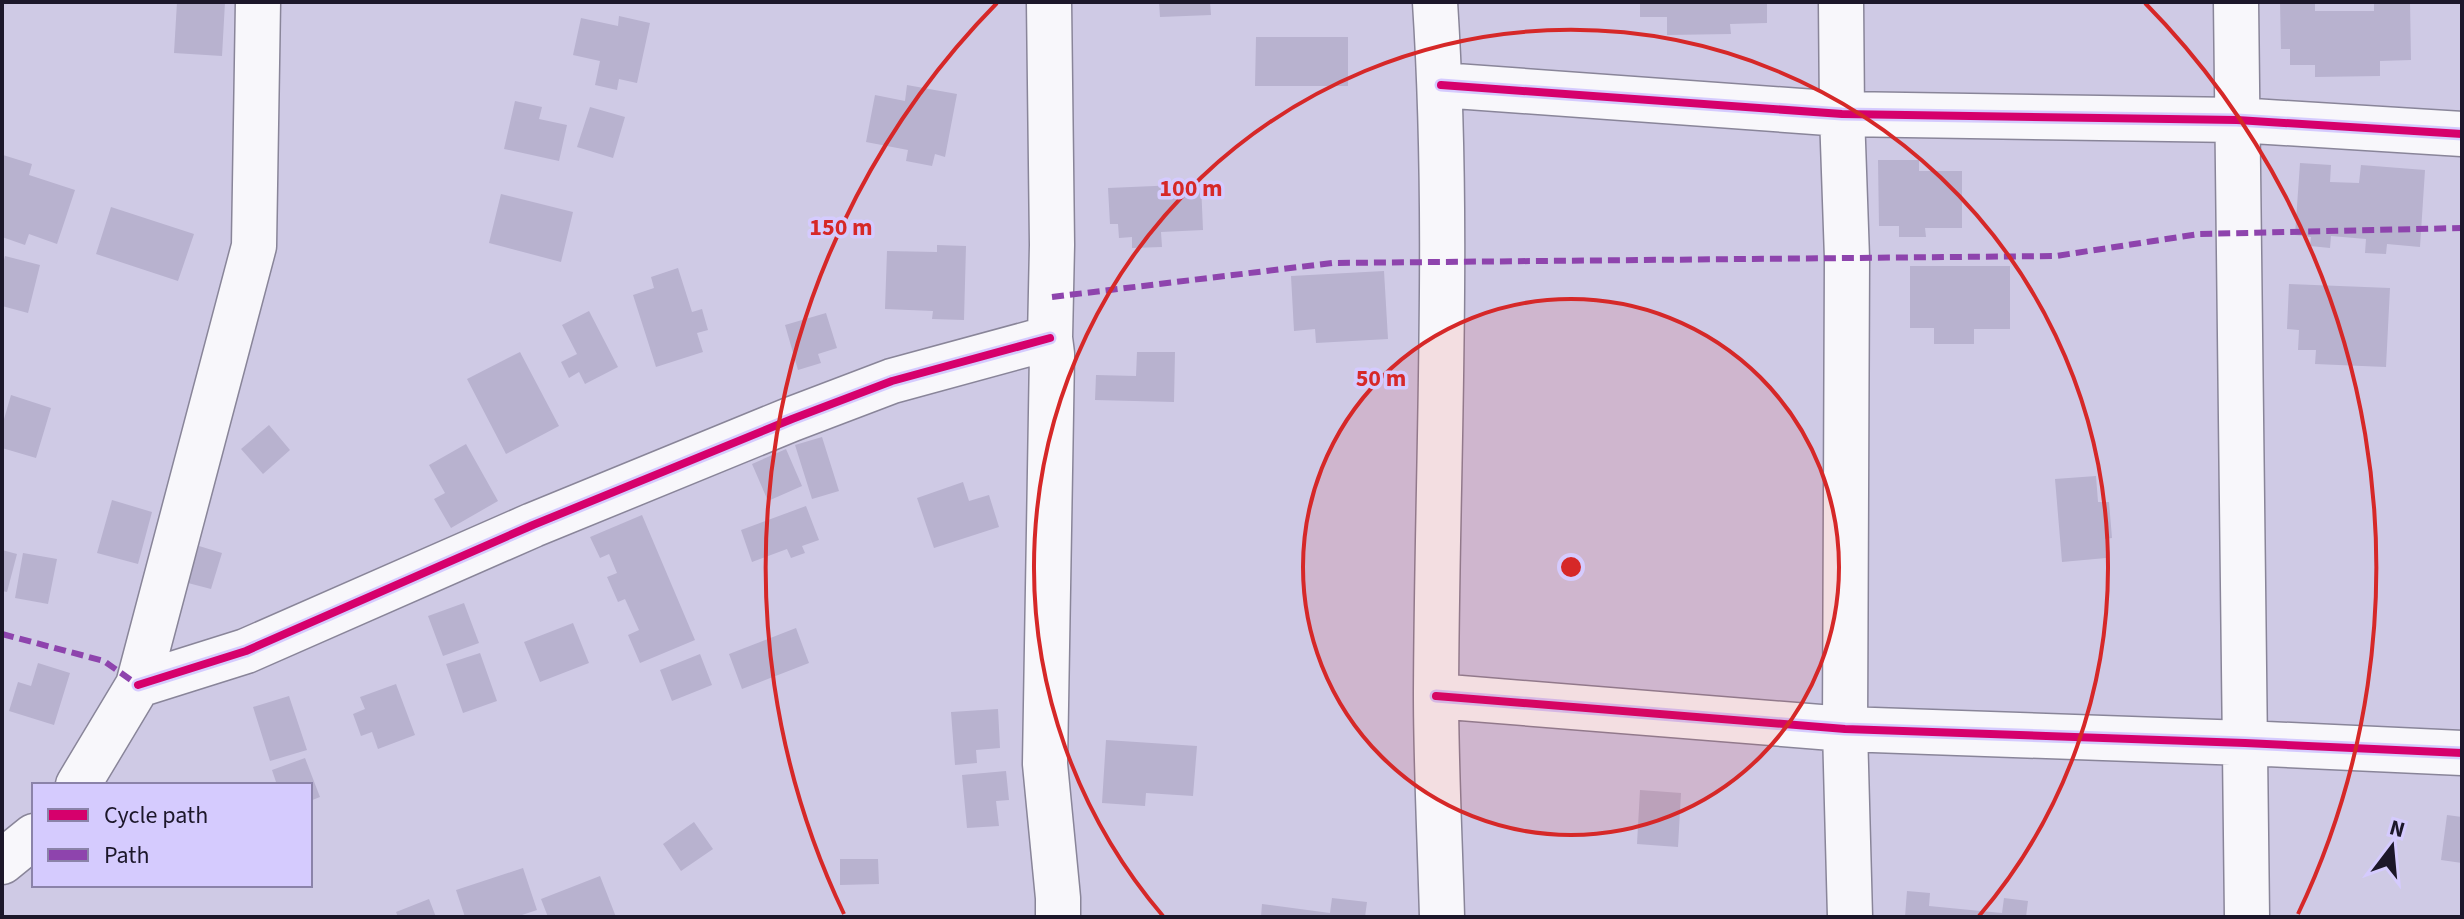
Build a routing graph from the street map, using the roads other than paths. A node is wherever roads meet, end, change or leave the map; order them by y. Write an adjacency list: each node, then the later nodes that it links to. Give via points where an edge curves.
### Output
1 (258, 2): 11 (street, via 254,246)
2 (1049, 2): 10 (street)
3 (1435, 2): 6 (street)
4 (1841, 2): 7 (street)
5 (2236, 2): 8 (street)
6 (1441, 85): 7 (street); 12 (street)
7 (1842, 114): 8 (street); 13 (street, via 1847,258)
8 (2237, 120): 9 (street); 14 (street)
9 (2462, 134)
10 (1050, 338): 11 (street, via 892,381 792,419 246,651); 19 (street, via 1045,764)
11 (138, 685): 16 (street)
12 (1436, 696): 13 (street); 20 (street)
13 (1845, 729): 14 (street); 21 (street)
14 (2245, 743): 15 (street); 22 (street)
15 (2462, 753)
16 (79, 783)
17 (32, 838): 18 (street)
18 (2, 862)
19 (1058, 917)
20 (1442, 917)
21 (1850, 917)
22 (2247, 917)

